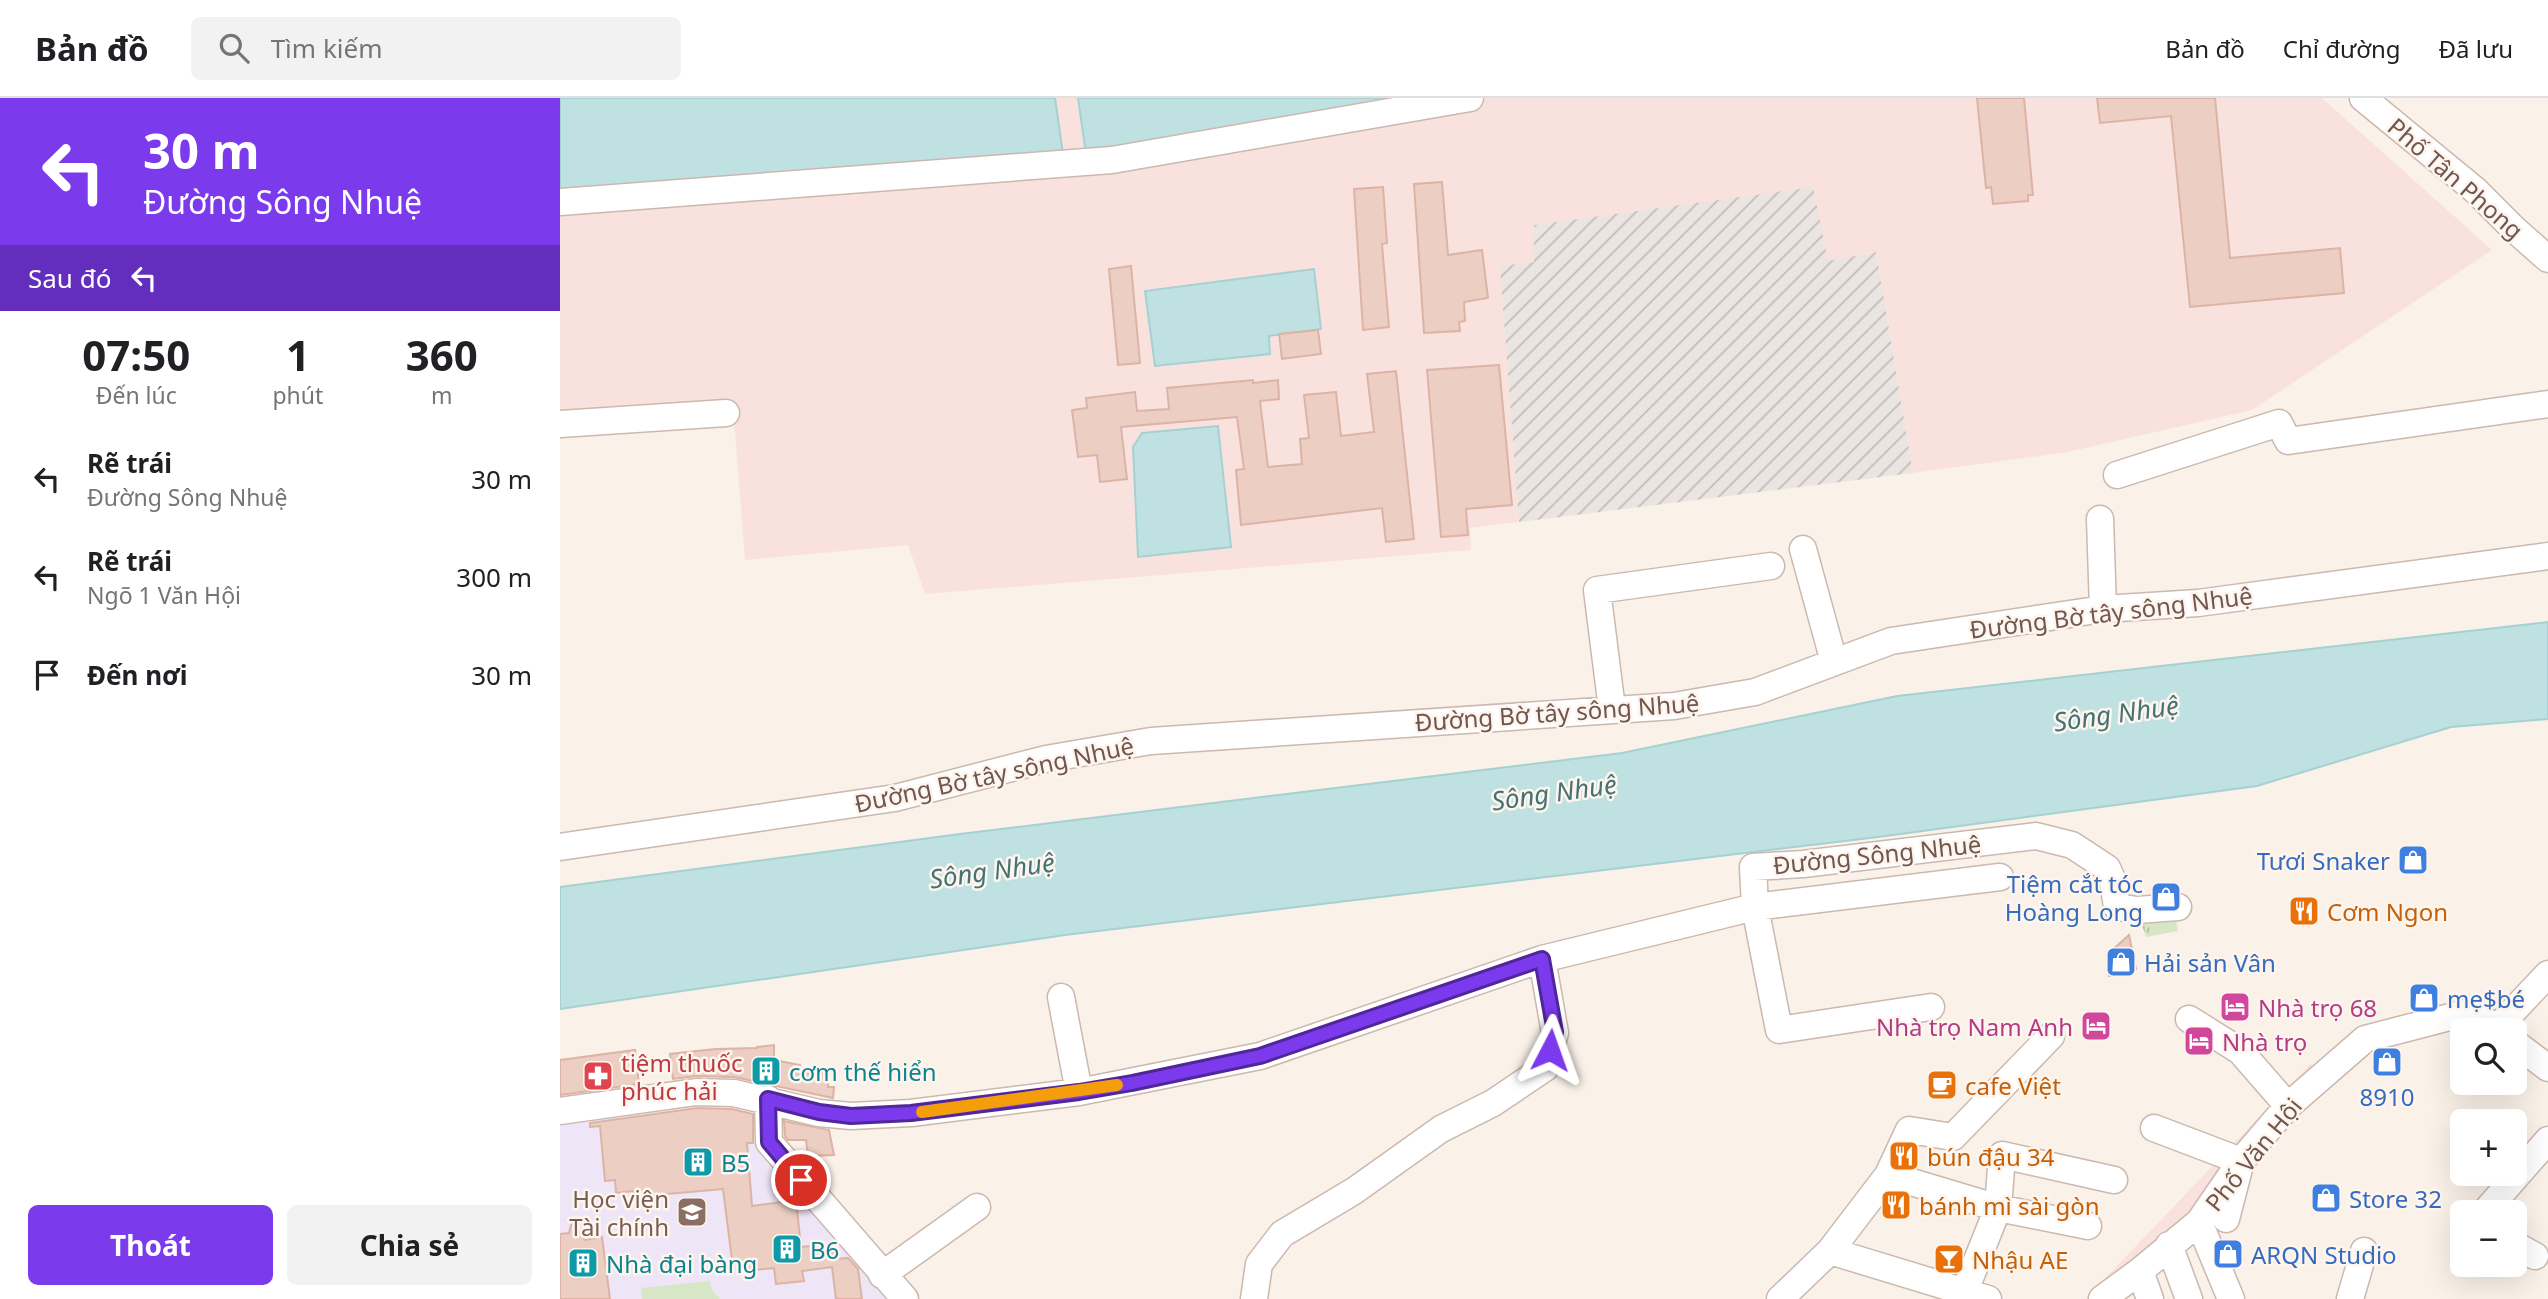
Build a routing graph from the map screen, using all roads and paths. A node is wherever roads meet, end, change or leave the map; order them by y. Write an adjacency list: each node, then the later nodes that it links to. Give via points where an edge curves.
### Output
1 (1469, 98): 3 (street, via 1111,160)
2 (2364, 98): 4 (street, Phố Tân Phong, via 2475,190)
3 (560, 202)
4 (2548, 259)
5 (2548, 404): 8 (street, via 2288,441 2279,423)
6 (726, 413): 7 (street)
7 (560, 424)
8 (2117, 475)
9 (2100, 519): 13 (street)
10 (1804, 550): 14 (street)
11 (2548, 556): 13 (street, Đường Bờ tây sông Nhuệ, via 2198,603)
12 (1771, 566): 15 (street, via 1597,590)
13 (2103, 609): 14 (street, Đường Bờ tây sông Nhuệ, via 1891,641)
14 (1834, 662): 15 (street, Đường Bờ tây sông Nhuệ, via 1755,692 1674,706)
15 (1612, 709): 16 (street, Đường Bờ tây sông Nhuệ, via 1151,741 1046,759 895,798)
16 (560, 847)
17 (2000, 877): 19 (street)
18 (2178, 906): 19 (street, Đường Sông Nhuệ, via 2117,907 2106,868 2072,845 2036,836 1753,867)
19 (1755, 907): 20 (street, Đường Sông Nhuệ); 23 (street, via 1779,1030)
20 (1534, 962): 30 (street, Đường Sông Nhuệ, via 1260,1056); 52 (street, via 1555,1032 1545,1068 1493,1103 1441,1129 1354,1191 1282,1234 1259,1264)
21 (2548, 974): 25 (street)
22 (1061, 996): 30 (street)
23 (1931, 1007)
24 (2482, 1018): 32 (street, Phố Văn Hội, via 2473,1011 2365,1039)
25 (2515, 1018)
26 (2189, 1019): 32 (street, via 2240,1051)
27 (2051, 1036): 37 (street, via 1953,1137 1909,1130)
28 (2527, 1052): 29 (street)
29 (2548, 1068)
30 (1079, 1092): 31 (street, Đường Sông Nhuệ, via 851,1116)
31 (768, 1099): 33 (street, Đường Sông Nhuệ, via 696,1092); 49 (street, via 769,1142)
32 (2288, 1106): 36 (street, Phố Văn Hội)
33 (560, 1111)
34 (2154, 1128): 36 (street)
35 (2548, 1140): 39 (street)
36 (2241, 1161): 42 (street); 43 (street, Phố Văn Hội)
37 (1888, 1175): 41 (street); 46 (street)
38 (2114, 1180): 41 (street, via 2002,1155)
39 (2495, 1200)
40 (977, 1207): 49 (street)
41 (1998, 1208): 44 (street); 50 (street)
42 (2226, 1219)
43 (2199, 1222): 45 (street, Phố Văn Hội); 57 (street)
44 (2088, 1226)
45 (2169, 1245): 48 (street, Phố Văn Hội); 56 (street)
46 (1830, 1251): 50 (street); 53 (street)
47 (2364, 1251): 58 (street)
48 (2140, 1271): 54 (street, Phố Văn Hội); 55 (street)
49 (882, 1275): 51 (street)
50 (1976, 1296)
51 (905, 1299)
52 (1254, 1299)
53 (1780, 1299)
54 (2102, 1299)
55 (2150, 1299)
56 (2189, 1299)
57 (2231, 1299)
58 (2350, 1299)

